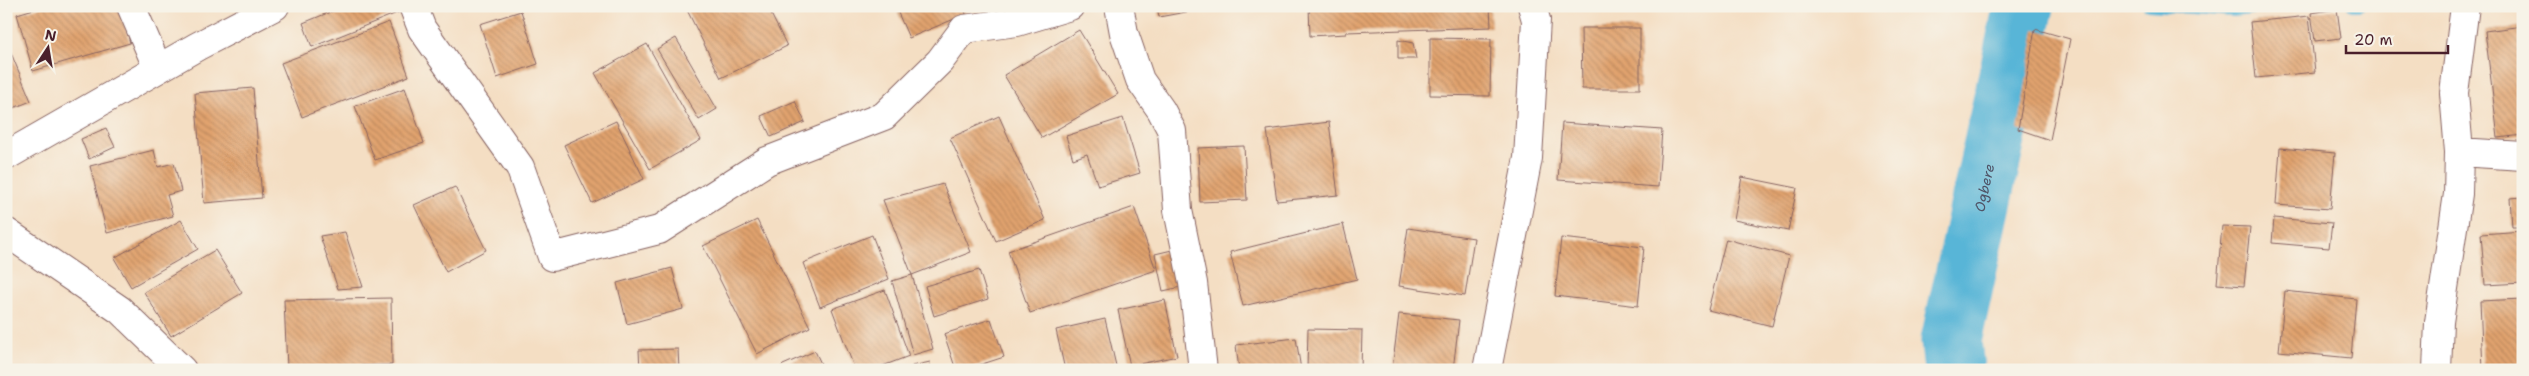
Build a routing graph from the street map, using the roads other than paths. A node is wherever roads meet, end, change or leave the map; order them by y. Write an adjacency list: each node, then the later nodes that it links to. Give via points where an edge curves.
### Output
1 (130, 6): 8 (street)
2 (275, 6): 8 (street)
3 (413, 6): 4 (street, via 422,29 520,167 552,257 659,230 767,161 884,116 940,61 964,29 1017,22)
4 (1070, 6)
5 (1119, 6): 14 (street, via 1124,33 1140,80 1172,131 1178,210 1193,283)
6 (1532, 6): 15 (street, via 1536,20 1528,158)
7 (2465, 6): 9 (street, via 2454,93)
8 (158, 69): 10 (street)
9 (2459, 152): 11 (street); 16 (street, via 2458,194 2439,322)
10 (6, 156)
11 (2523, 156)
12 (6, 232): 13 (street, via 120,310)
13 (182, 370)
14 (1203, 370)
15 (1487, 370)
16 (2437, 370)

